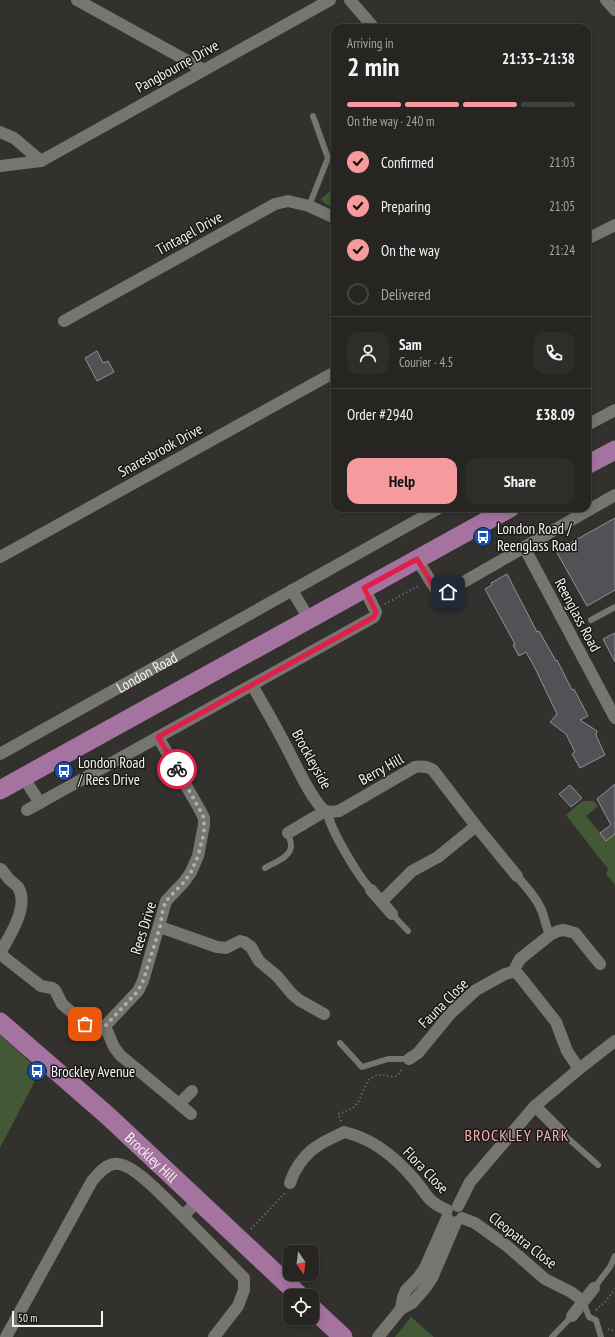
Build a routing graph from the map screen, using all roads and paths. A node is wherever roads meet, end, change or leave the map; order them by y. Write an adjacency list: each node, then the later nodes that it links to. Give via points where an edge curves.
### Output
1 (78, 0): 7 (street)
2 (330, 0): 7 (street, Pangbourne Drive)
3 (350, 0): 6 (street)
4 (606, 0): 5 (street)
5 (615, 10)
6 (371, 24)
7 (204, 70): 10 (street, Pangbourne Drive)
8 (313, 116): 12 (lane, via 328,158)
9 (0, 132): 10 (street, via 14,138)
10 (41, 161): 11 (street, Pangbourne Drive)
11 (0, 166)
12 (309, 206): 13 (street, Tintagel Drive); 16 (street, Tintagel Drive, via 288,201 275,204)
13 (331, 216)
14 (615, 225): 15 (street)
15 (591, 237)
16 (64, 321)
17 (331, 374): 28 (street, Snaresbrook Drive)
18 (615, 410): 19 (street)
19 (591, 423)
20 (615, 450): 21 (main road)
21 (591, 463)
22 (615, 495): 23 (street)
23 (591, 509)
24 (432, 512): 32 (street, London Road)
25 (503, 512): 29 (main road)
26 (585, 512): 27 (street)
27 (524, 547): 30 (street, via 448,592 441,593 436,590); 38 (street, Reenglass Road)
28 (0, 557)
29 (417, 559): 30 (street); 31 (main road)
30 (429, 580): 34 (path)
31 (364, 588): 34 (street); 35 (main road)
32 (292, 590): 35 (street); 40 (street, London Road)
33 (615, 607): 36 (lane)
34 (375, 610): 37 (street, via 374,617)
35 (309, 619): 41 (main road)
36 (591, 620)
37 (252, 685): 39 (street); 45 (street, Brockleyside, via 304,782)
38 (615, 718)
39 (158, 737): 43 (street); 54 (street, Rees Drive, via 200,810 204,825 198,856 184,882 166,901)
40 (0, 754)
41 (24, 778): 42 (main road); 43 (street)
42 (0, 790)
43 (40, 803): 44 (street)
44 (27, 810)
45 (326, 811): 46 (street, Berry Hill, via 339,811 415,767 424,766 433,770); 47 (street, Brockleyside); 51 (street, via 348,856 363,882)
46 (476, 826): 50 (street, Berry Hill); 52 (street, via 438,857 412,871)
47 (288, 833): 48 (lane, via 291,845 287,855)
48 (265, 868)
49 (1, 869): 57 (street, via 19,889 21,901 15,925)
50 (517, 876): 56 (street, via 541,908)
51 (371, 890): 52 (street)
52 (382, 901): 53 (street)
53 (392, 914): 55 (lane)
54 (160, 927): 60 (street, via 226,948 240,941 244,942 251,947 259,962 277,976 292,994); 62 (street, Rees Drive, via 138,991)
55 (408, 931)
56 (550, 935): 58 (street, via 564,930 575,934); 59 (street, via 520,959)
57 (0, 954): 62 (street, via 41,986 55,990 62,1004 85,1024)
58 (600, 964)
59 (513, 972): 65 (street, Fauna Close, via 476,990 451,1013 418,1053); 66 (street, via 518,974 556,1022 567,1051)
60 (324, 1014)
61 (0, 1022): 75 (main road, Brockley Hill, via 108,1116)
62 (105, 1026): 68 (street, via 120,1055)
63 (615, 1041): 66 (street)
64 (340, 1042): 65 (lane, via 362,1067 388,1059)
65 (409, 1059): 71 (path, via 397,1076 378,1074 369,1079 356,1105 338,1114)
66 (578, 1069): 69 (street)
67 (192, 1091): 68 (street)
68 (179, 1104): 70 (street)
69 (535, 1106): 72 (street); 76 (street, via 470,1182)
70 (191, 1114)
71 (344, 1132): 74 (street, via 309,1152 293,1174); 76 (street, Flora Close, via 354,1134 386,1152 416,1181 435,1205)
72 (562, 1133): 73 (lane)
73 (598, 1165)
74 (290, 1183): 78 (path, via 287,1190)
75 (198, 1201): 77 (street); 78 (main road, Brockley Hill)
76 (454, 1215): 83 (street, Cleopatra Close, via 475,1223 507,1246 545,1279); 91 (street, via 432,1278 412,1303 401,1309)
77 (183, 1216): 88 (street, via 126,1165 114,1164 103,1170 92,1181); 89 (street, via 244,1278 244,1290 238,1306)
78 (240, 1240): 81 (main road, Brockley Hill)
79 (615, 1256): 80 (lane)
80 (594, 1288): 83 (street)
81 (292, 1289)
82 (615, 1289): 86 (path, via 594,1312)
83 (583, 1301): 85 (street); 86 (lane, via 589,1317)
84 (319, 1315): 90 (main road)
85 (572, 1316): 92 (lane)
86 (596, 1320): 87 (path, via 607,1329); 93 (lane)
87 (615, 1330)
88 (6, 1337)
89 (214, 1337)
90 (343, 1337)
91 (378, 1337)
92 (552, 1337)
93 (601, 1337)

